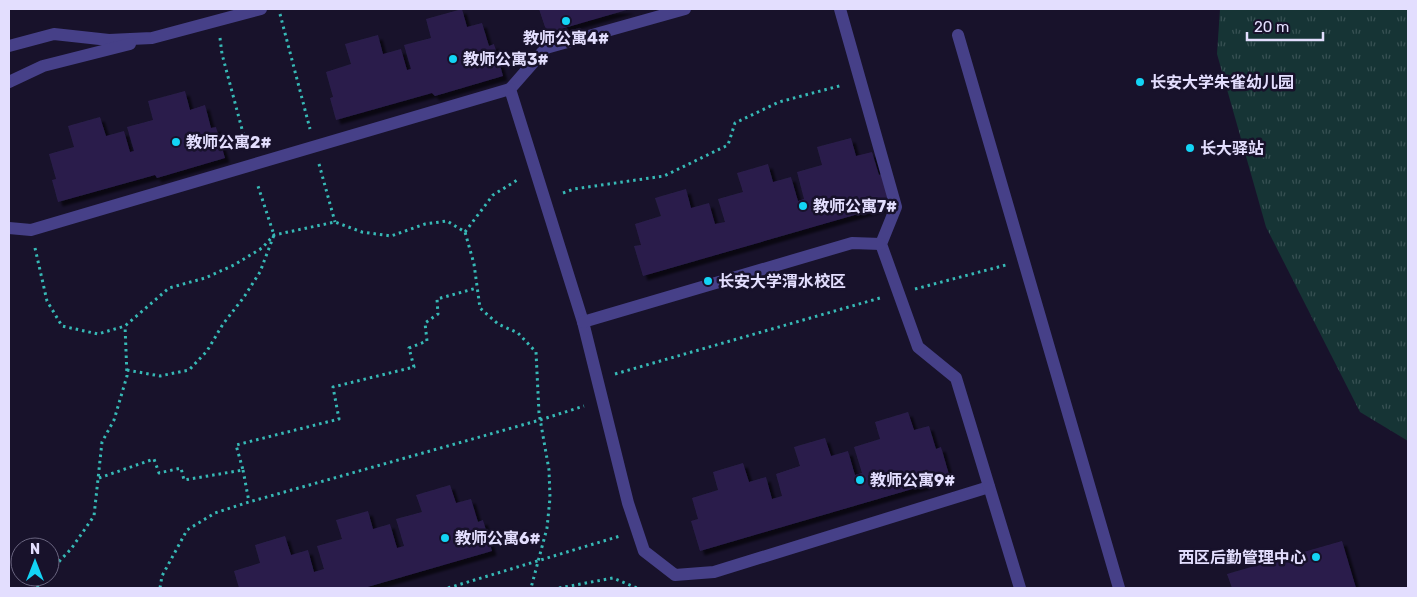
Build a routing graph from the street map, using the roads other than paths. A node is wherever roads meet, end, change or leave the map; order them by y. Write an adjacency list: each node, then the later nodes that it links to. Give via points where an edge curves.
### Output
1 (261, 9): 4 (street)
2 (685, 9): 9 (street, via 546,48)
3 (840, 9): 11 (street, via 896,207)
4 (217, 14): 6 (street)
5 (958, 36): 15 (street)
6 (152, 38): 7 (street, via 109,40 54,34); 8 (street, via 44,66)
7 (9, 46)
8 (9, 82)
9 (510, 89): 10 (street, via 31,230); 12 (street)
10 (9, 228)
11 (881, 244): 12 (street, via 852,243); 13 (street, via 918,347 956,378)
12 (582, 322): 13 (street, via 628,503 644,550 675,574 714,572)
13 (989, 487): 14 (street)
14 (1020, 588)
15 (1119, 588)

